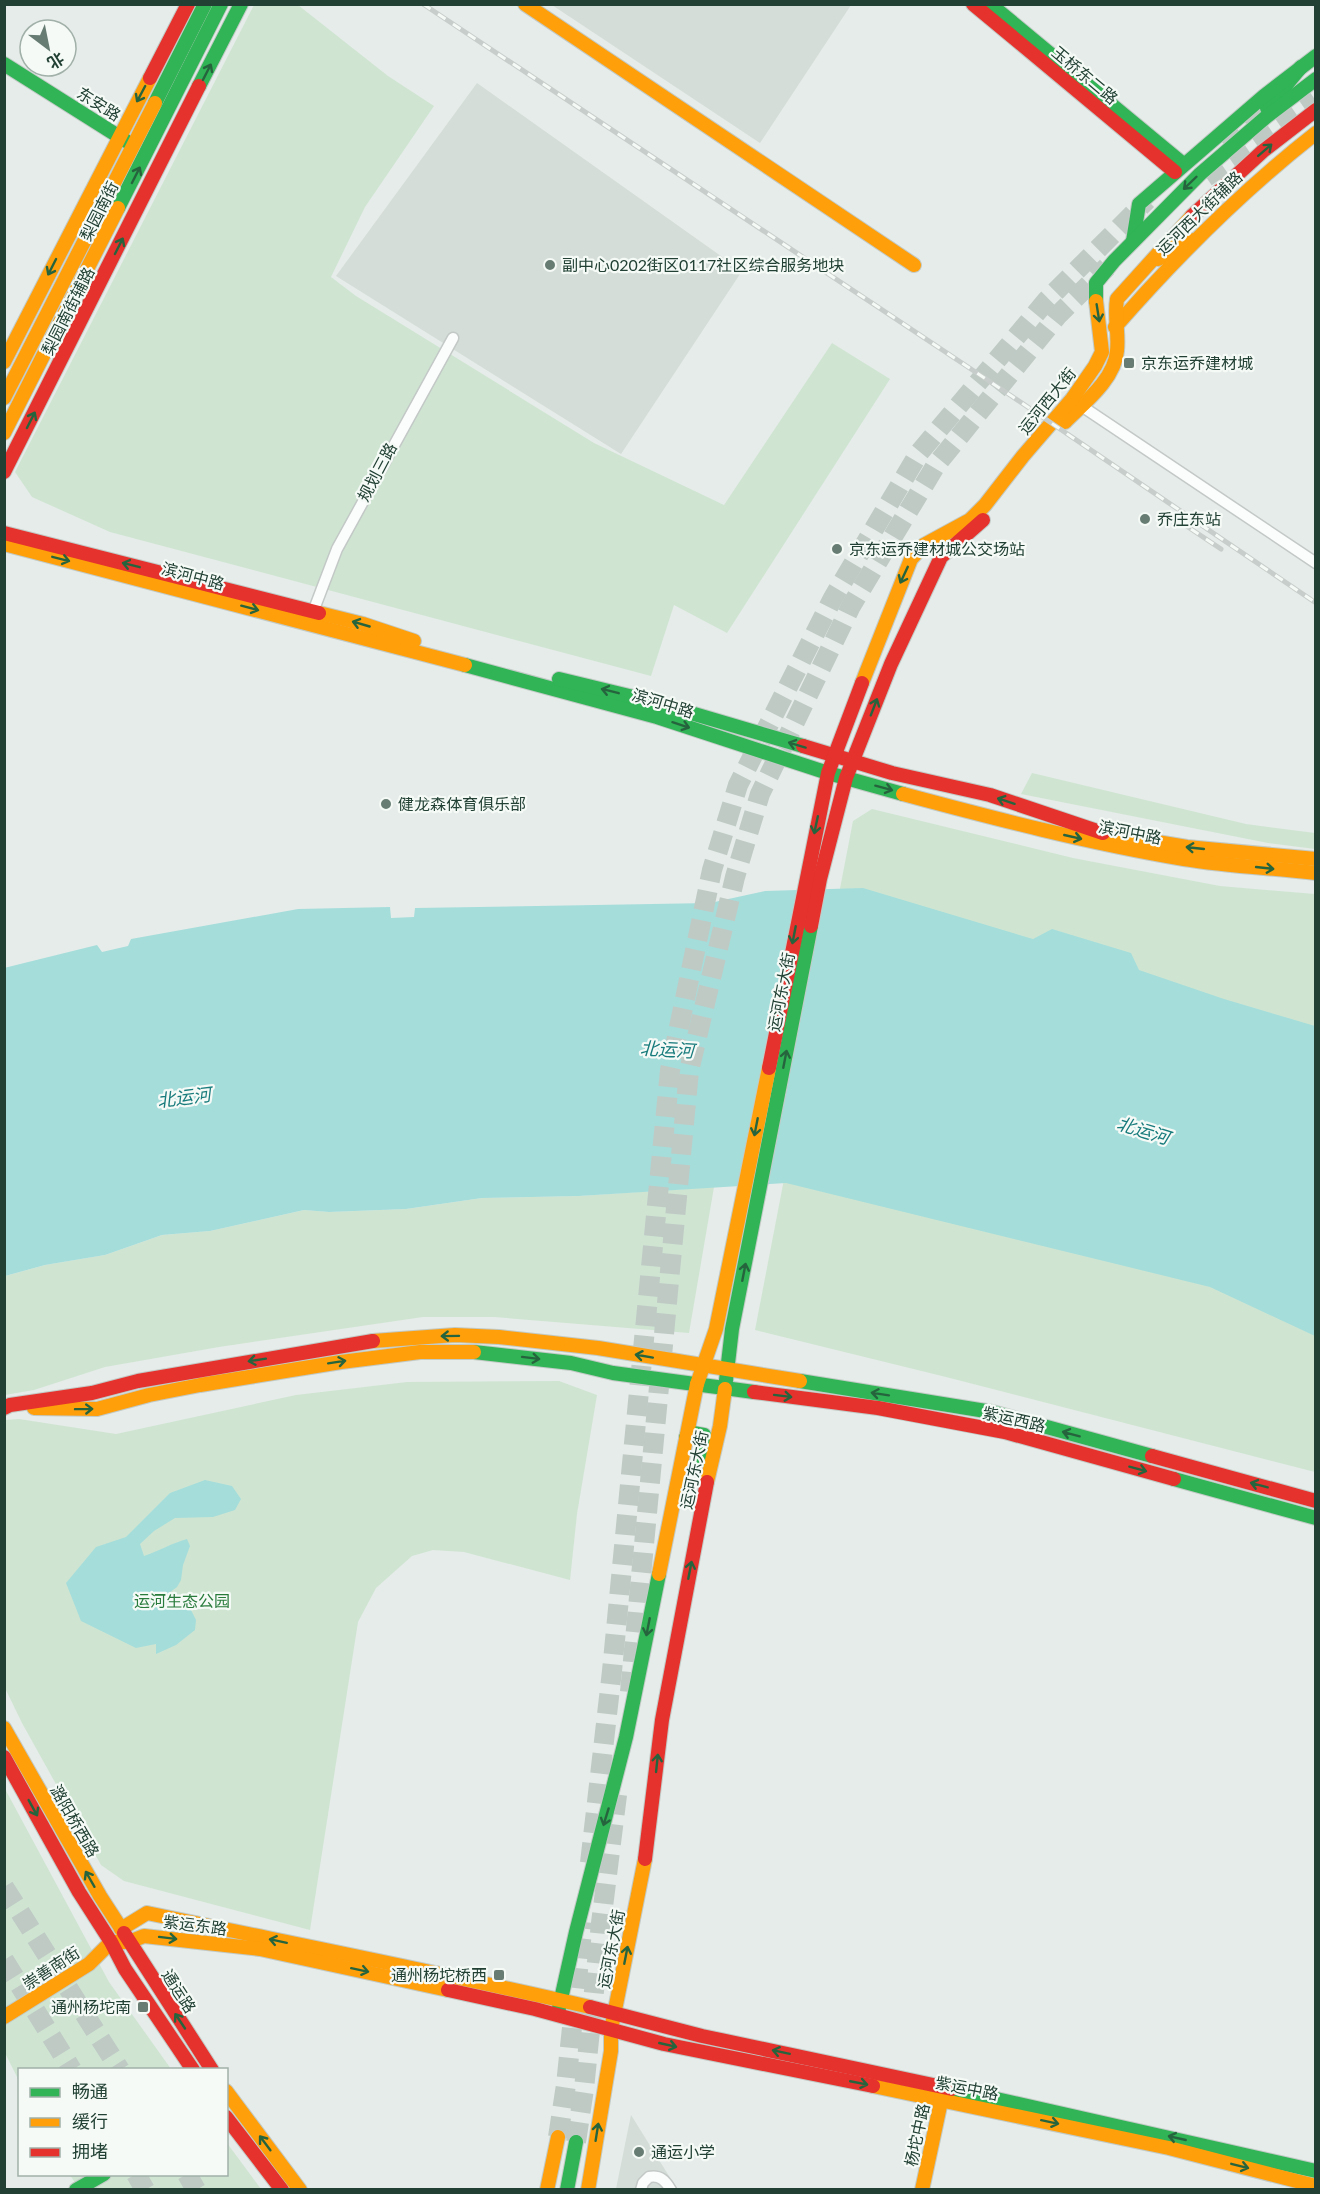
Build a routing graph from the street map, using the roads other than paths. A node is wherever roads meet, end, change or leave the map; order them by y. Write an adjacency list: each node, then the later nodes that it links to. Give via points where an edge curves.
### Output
1 (188, 4): 15 (main road, 梨园南街辅路, one-way to 15)
2 (205, 4): 16 (main road, 梨园南街)
3 (221, 4): 17 (main road, 梨园南街)
4 (241, 4): 31 (main road, 梨园南街辅路, one-way to 4)
5 (525, 4): 21 (main road)
6 (973, 4): 18 (main road, 玉桥东二路)
7 (990, 4): 18 (main road, 玉桥东二路)
8 (1316, 56): 10 (main road)
9 (4, 64): 15 (main road, 东安路)
10 (1300, 67): 13 (main road); 18 (main road)
11 (1316, 79): 13 (main road, 运河西大街)
12 (1316, 110): 22 (main road, 运河西大街, one-way to 12, via 1239,173 1288,129)
13 (1247, 133): 20 (main road, 运河西大街, one-way to 20, via 1174,198)
14 (1316, 133): 19 (main road, 运河西大街辅路, via 1242,192)
15 (119, 136): 16 (main road, 东安路); 25 (main road, 梨园南街辅路, one-way to 25)
16 (132, 145): 17 (main road, 东安路); 26 (main road, 梨园南街)
17 (147, 152): 30 (main road, 梨园南街, one-way to 17)
18 (1179, 168): 20 (main road, via 1139,204)
19 (1194, 240): 22 (main road); 23 (main road, 运河西大街辅路)
20 (1133, 241): 29 (main road, 运河西大街, one-way to 29, via 1096,283 1102,352)
21 (914, 265)
22 (1146, 265): 23 (main road, 运河西大街, via 1117,299)
23 (1115, 327): 29 (main road, 运河西大街, via 1117,356 1112,369)
24 (453, 338): 35 (street, 规划三路, via 337,549)
25 (8, 347): 26 (main road); 27 (main road, 梨园南街辅路)
26 (25, 358): 28 (main road, 梨园南街)
27 (4, 362)
28 (4, 398)
29 (1076, 403): 34 (street); 36 (main road, 运河西大街, one-way to 36, via 1023,456 986,505 970,520 924,545 911,560); 37 (main road, 运河西大街, one-way to 29, via 891,664 941,557 975,529)
30 (4, 433)
31 (4, 472)
32 (4, 533): 35 (main road, 滨河中路, one-way to 32)
33 (4, 544): 38 (main road, 滨河中路, one-way to 38, via 581,695)
34 (1316, 563)
35 (313, 612): 36 (main road, 滨河中路, one-way to 35, via 650,701 447,652)
36 (835, 756): 37 (main road, 滨河中路); 38 (main road, 运河西大街)
37 (854, 762): 39 (main road, 运河东大街); 40 (main road, 滨河中路, one-way to 37, via 1187,847 1102,832 990,795)
38 (828, 773): 39 (main road, 滨河中路); 42 (main road, 运河东大街, one-way to 42)
39 (846, 778): 41 (main road, 滨河中路, one-way to 41, via 1100,843 1186,860); 42 (main road, 运河东大街)
40 (1316, 859)
41 (1316, 873)
42 (813, 878): 43 (main road, 运河东大街, one-way to 43, via 714,1340); 44 (main road, 运河东大街, one-way to 42)
43 (702, 1366): 44 (main road, 紫运西路); 45 (main road, 运河东大街); 47 (main road, 紫运西路, one-way to 47, via 598,1348 499,1337 409,1337 204,1368)
44 (727, 1370): 46 (main road, 运河东大街); 49 (main road, 紫运西路, one-way to 44, via 992,1412)
45 (697, 1384): 46 (main road, 紫运西路); 47 (main road, 紫运西路, one-way to 45, via 98,1409 200,1385 420,1352 516,1356); 48 (main road, 运河东大街)
46 (725, 1389): 50 (main road, 运河东大街); 51 (main road, 紫运西路, one-way to 51, via 878,1408 1005,1432)
47 (4, 1408)
48 (686, 1437): 50 (main road, via 699,1433 706,1440 698,1484); 57 (main road, 运河东大街, one-way to 57, via 626,1737)
49 (1316, 1501)
50 (700, 1514): 58 (main road, 运河东大街, one-way to 50, via 642,1874 662,1720)
51 (1316, 1518)
52 (4, 1728): 54 (main road, 潞阳桥西路, one-way to 52)
53 (4, 1757): 55 (main road, 潞阳桥西路, one-way to 55)
54 (121, 1929): 55 (main road, 紫运东路); 56 (main road, 通运路); 57 (main road, 紫运东路, one-way to 54, via 147,1912)
55 (111, 1942): 56 (main road, 紫运东路); 60 (main road, 崇善南街, via 89,1964); 62 (main road, 通运路)
56 (129, 1942): 59 (main road, 紫运东路, one-way to 59, via 144,1936 260,1949); 63 (main road, 通运路, one-way to 56)
57 (561, 2000): 58 (main road, 紫运东路); 59 (main road, 运河东大街)
58 (614, 2012): 61 (main road, 运河东大街); 65 (main road, 紫运中路, one-way to 58)
59 (557, 2016): 61 (main road, 紫运东路)
60 (4, 2018)
61 (611, 2030): 65 (main road, 紫运中路, one-way to 65, via 664,2044); 77 (main road, 运河东大街, one-way to 61)
62 (192, 2068)
63 (211, 2068)
64 (228, 2094): 74 (main road, one-way to 64)
65 (947, 2094): 69 (main road, 紫运中路, one-way to 65); 71 (main road, 紫运中路, one-way to 71); 80 (main road, 杨坨中路); 81 (main road, 杨坨中路)
66 (228, 2120): 73 (main road)
67 (558, 2137): 75 (main road)
68 (576, 2142): 76 (main road)
69 (1316, 2171)
70 (102, 2176): 72 (main road)
71 (1316, 2186)
72 (76, 2190)
73 (282, 2190)
74 (300, 2190)
75 (547, 2190)
76 (567, 2190)
77 (588, 2190)
78 (641, 2190): 79 (street, via 649,2177 656,2176)
79 (671, 2190)
80 (922, 2190)
81 (930, 2190)

